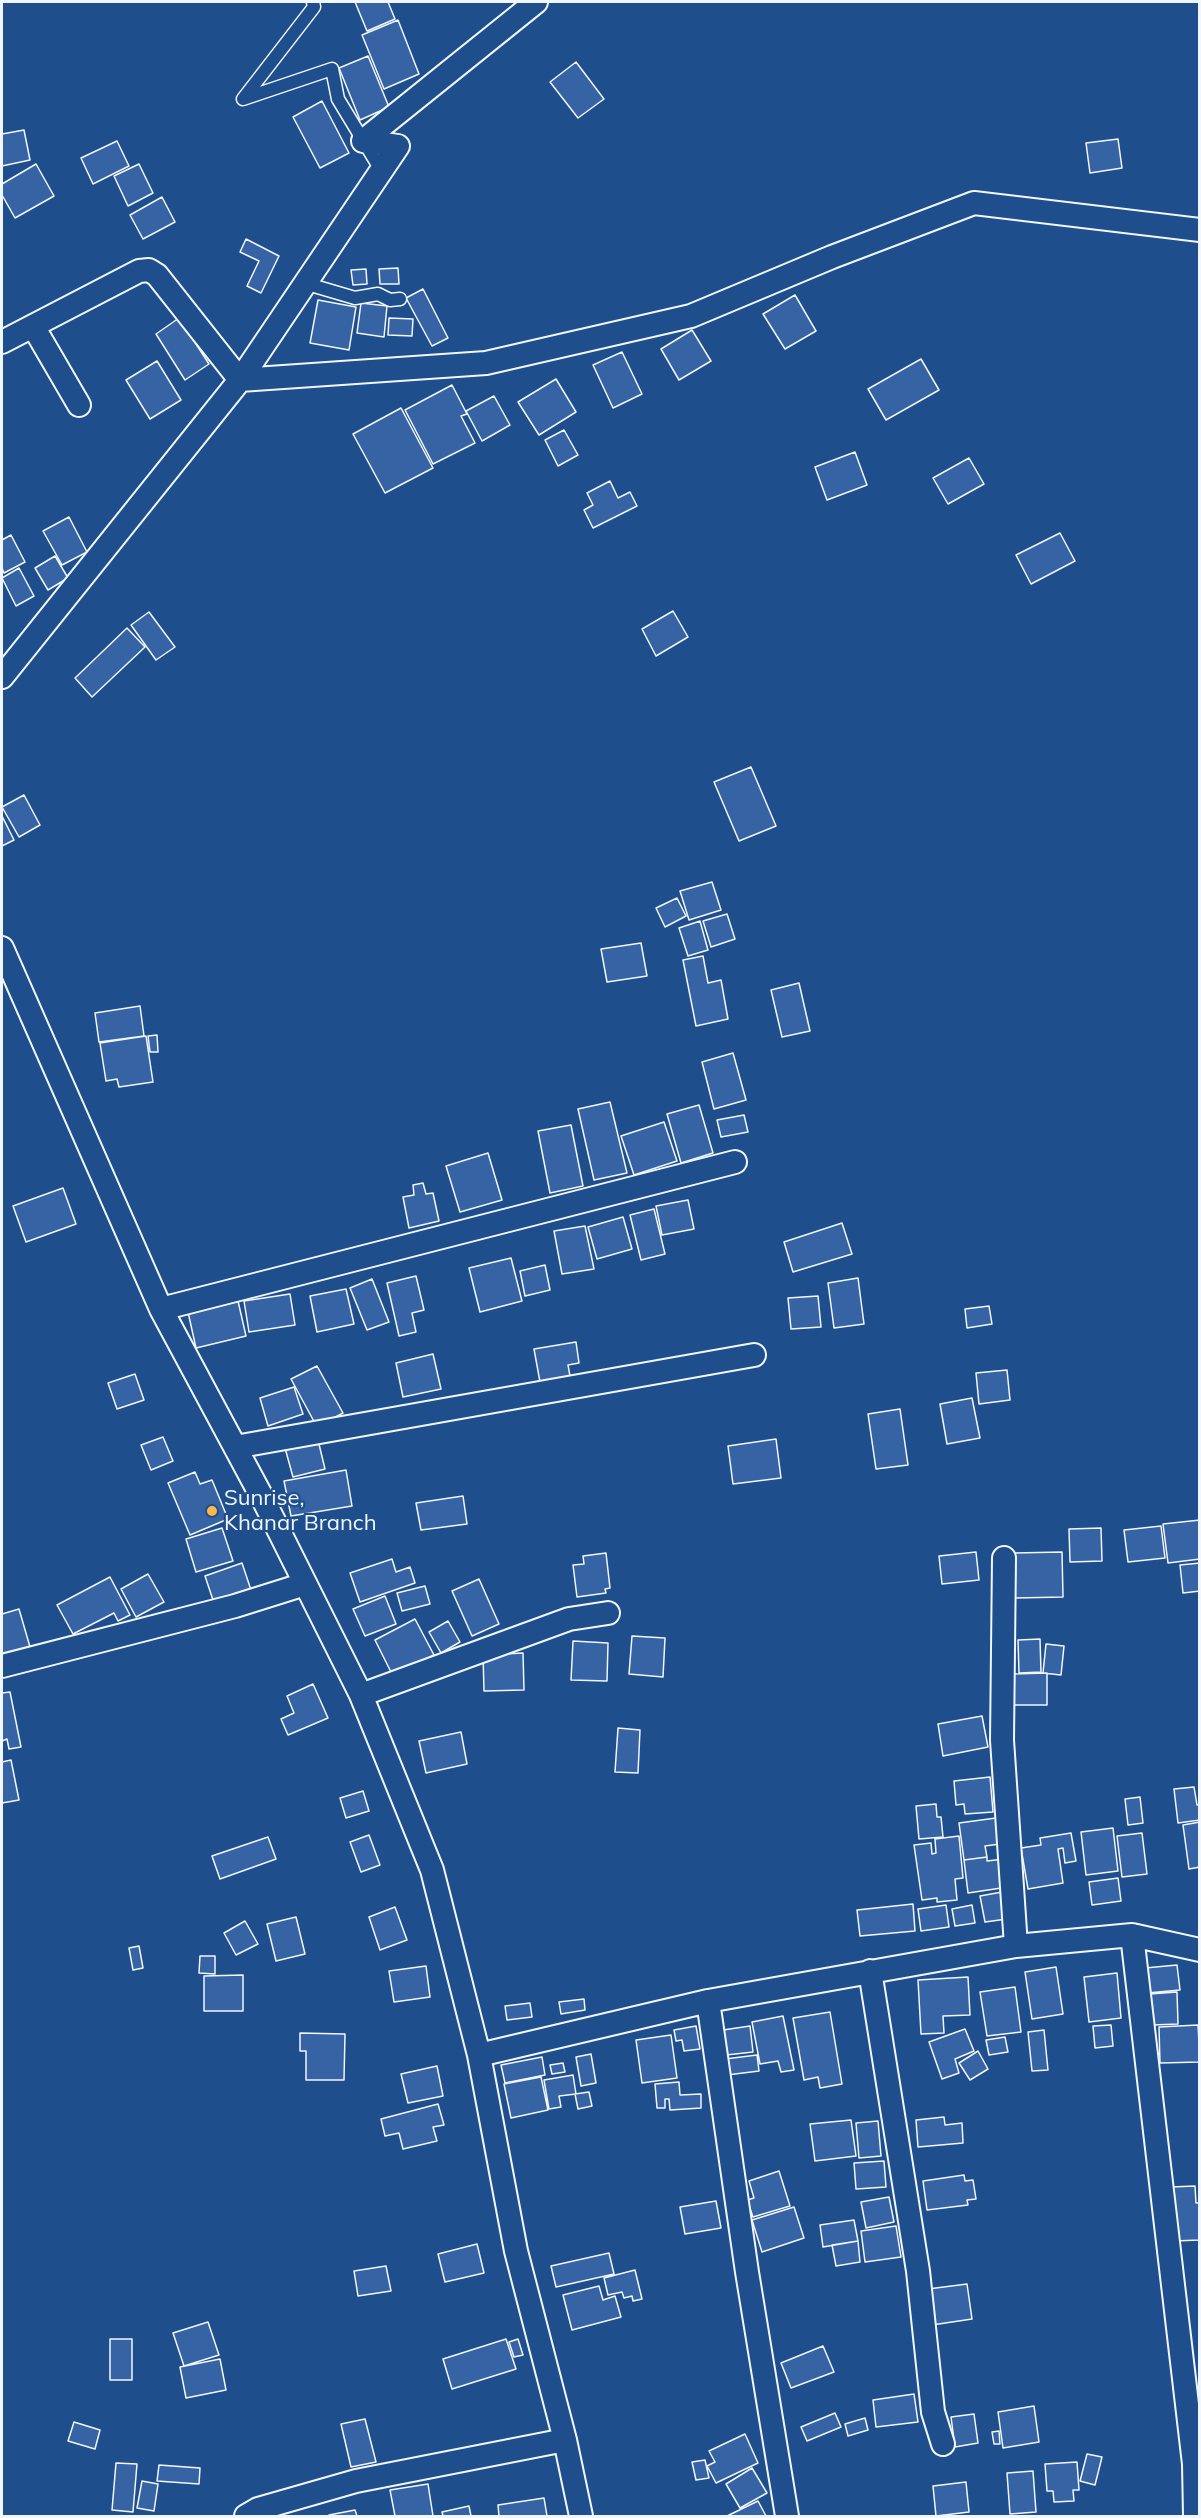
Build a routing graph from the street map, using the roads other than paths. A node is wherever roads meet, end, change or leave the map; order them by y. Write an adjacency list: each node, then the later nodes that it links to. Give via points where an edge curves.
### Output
1 (313, 2): 3 (lane, via 314,7 243,99 332,69 338,99)
2 (536, 2): 3 (street, via 363,141 398,146)
3 (381, 170): 5 (street)
4 (1200, 230): 9 (street, via 974,203 691,316 486,363)
5 (304, 283): 6 (lane, via 355,298 378,294 390,300); 9 (street)
6 (400, 299)
7 (33, 326): 8 (street); 9 (street, via 139,271 149,270 158,275); 10 (street)
8 (2, 342)
9 (240, 380): 11 (street)
10 (79, 405)
11 (2, 677)
12 (2, 948): 14 (street)
13 (735, 1162): 14 (street)
14 (161, 1309): 16 (street)
15 (754, 1355): 16 (street)
16 (235, 1447): 18 (street)
17 (1004, 1558): 23 (street, via 1002,1740)
18 (305, 1584): 20 (street); 21 (street)
19 (608, 1612): 21 (street, via 568,1620)
20 (2, 1666)
21 (361, 1695): 27 (street, via 432,1870)
22 (1132, 1935): 23 (street); 24 (street); 33 (street, via 1194,2464)
23 (1016, 1946): 25 (street)
24 (1200, 1950)
25 (870, 1971): 26 (street); 29 (street, via 918,2271 933,2412)
26 (708, 2001): 27 (street); 32 (street)
27 (478, 2055): 28 (street, via 516,2251)
28 (565, 2440): 30 (street, via 356,2481 258,2509); 31 (street)
29 (943, 2444)
30 (246, 2517)
31 (581, 2517)
32 (787, 2517)
33 (1195, 2517)

